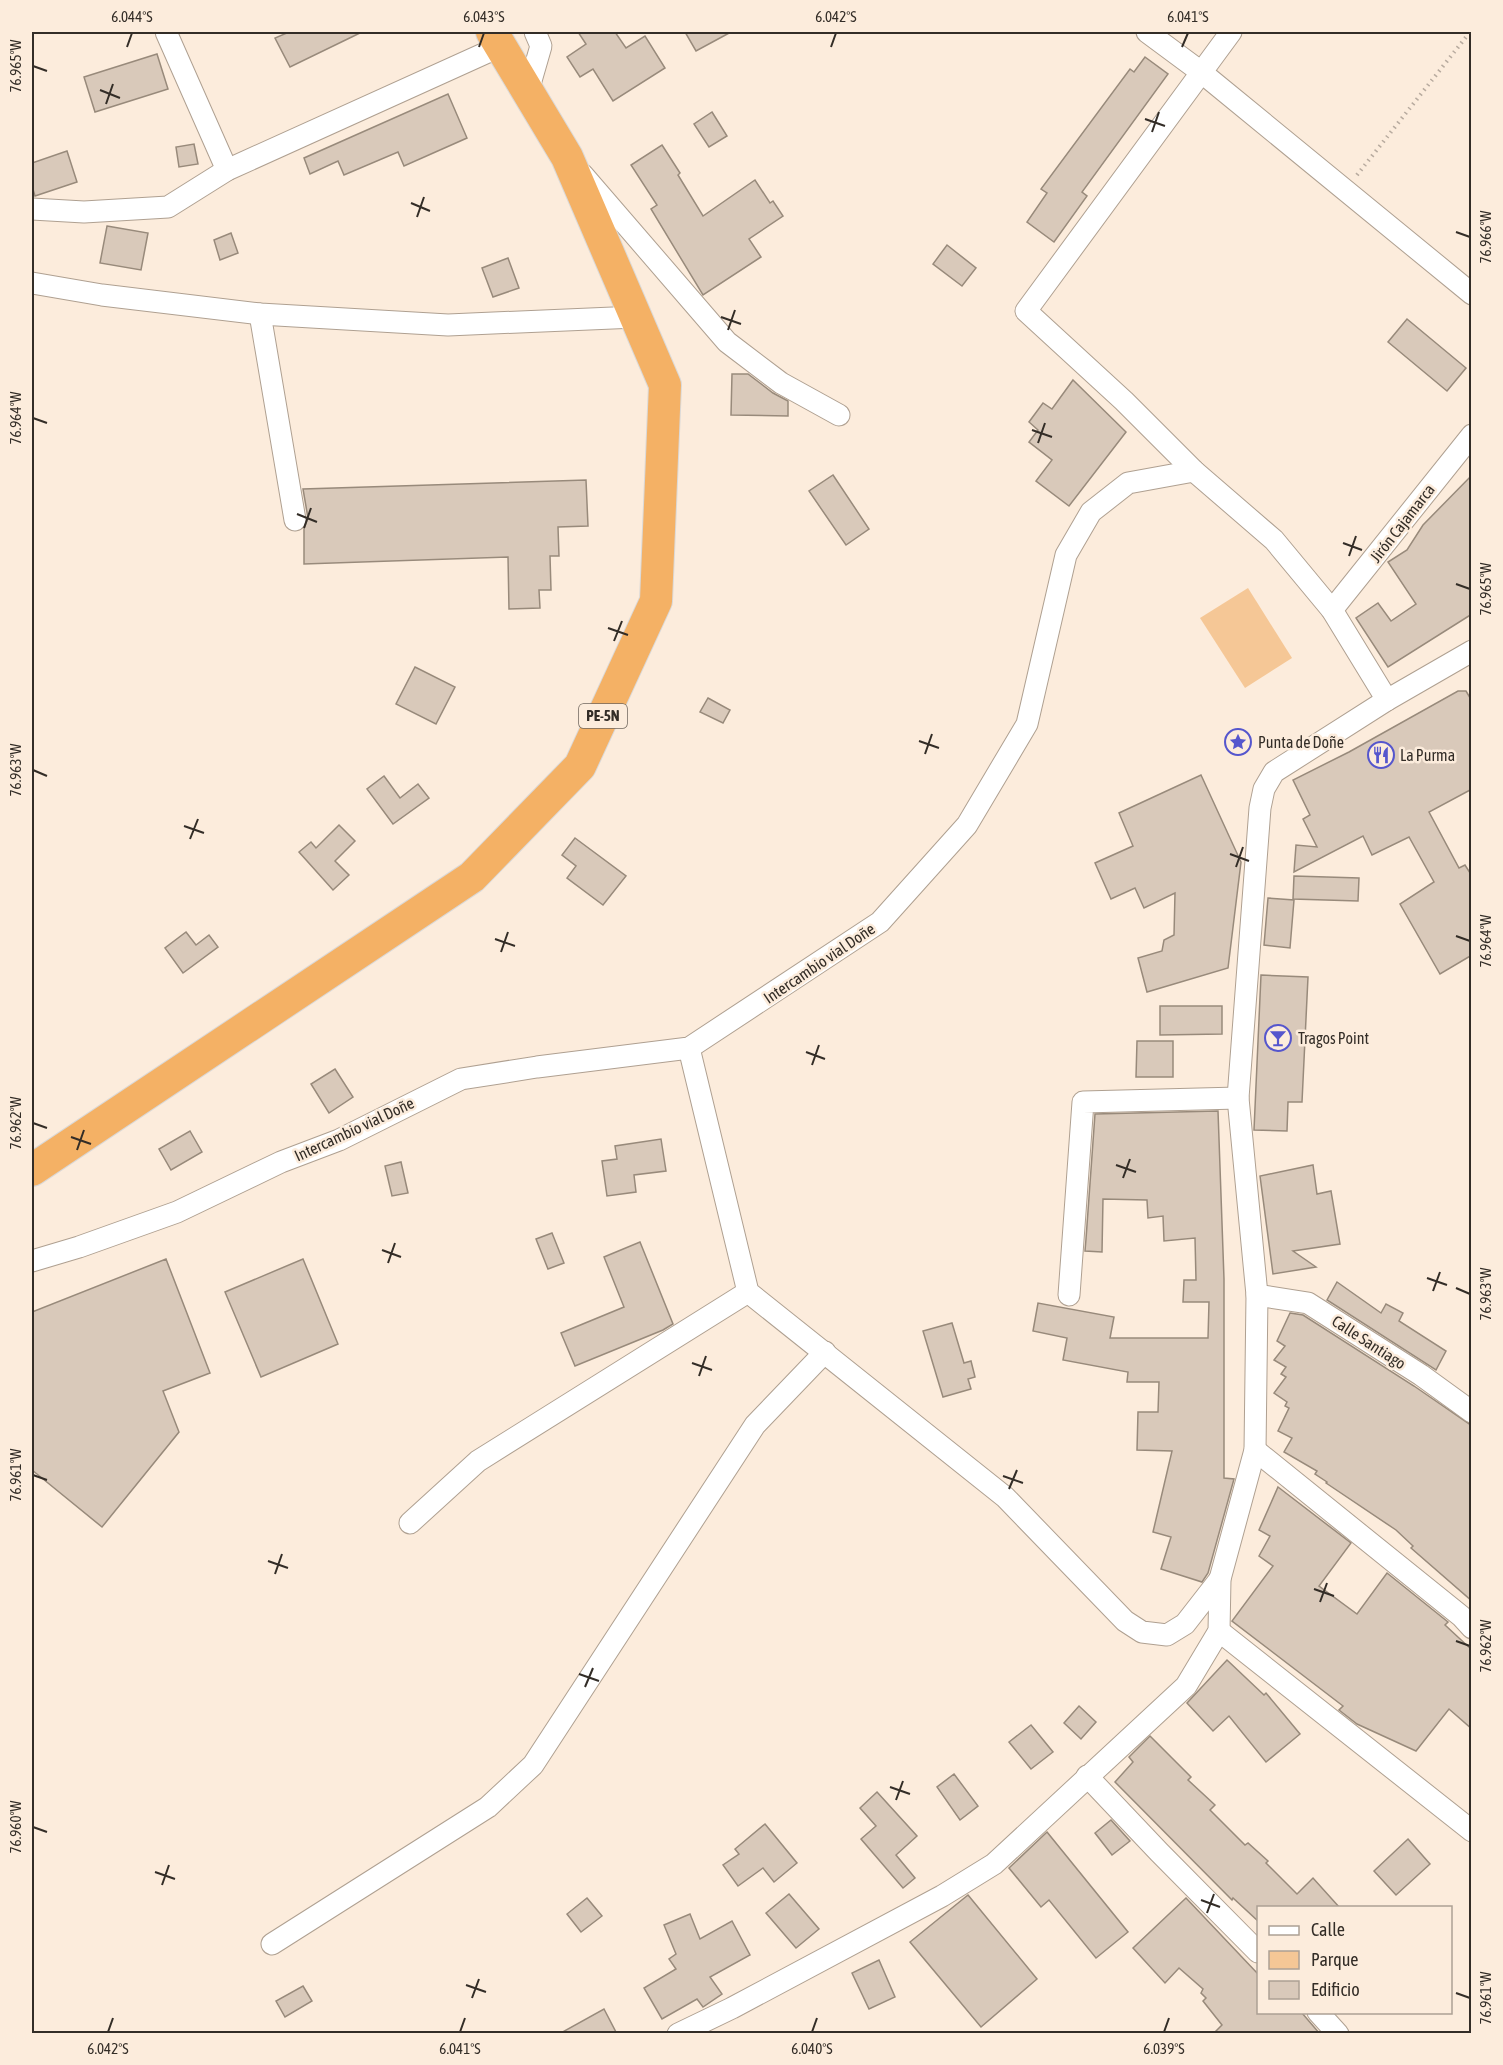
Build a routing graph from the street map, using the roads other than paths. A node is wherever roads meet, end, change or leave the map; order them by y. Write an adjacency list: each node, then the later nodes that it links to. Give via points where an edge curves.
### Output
1 (166, 32): 9 (street)
2 (536, 32): 7 (street, via 542,46)
3 (1147, 32): 6 (street)
4 (1231, 32): 6 (street)
5 (496, 39): 7 (highway, PE-5N); 9 (street)
6 (1201, 72): 12 (street); 17 (street, via 1026,311)
7 (528, 91): 8 (highway, PE-5N)
8 (567, 157): 14 (highway, PE-5N); 15 (street, via 727,342 782,383)
9 (227, 171): 10 (street, via 168,207 84,212)
10 (32, 209)
11 (32, 284): 13 (street)
12 (1472, 294)
13 (260, 314): 14 (street, via 448,324); 18 (street)
14 (636, 317): 24 (highway, PE-5N, via 665,385 656,601 579,766 471,877)
15 (839, 415)
16 (1472, 435): 19 (street, Jirón Cajamarca)
17 (1194, 471): 19 (street, via 1274,540); 22 (street, Intercambio vial Doñe, via 1128,483 1091,512 1066,555 1027,724 968,825 879,922)
18 (295, 520)
19 (1332, 610): 21 (street)
20 (1469, 657): 21 (street)
21 (1387, 700): 23 (street, via 1274,772 1264,789)
22 (689, 1048): 25 (street, Intercambio vial Doñe, via 461,1079 339,1140 281,1162 177,1212); 26 (street)
23 (1238, 1098): 27 (street, via 1083,1102); 28 (street)
24 (32, 1170)
25 (32, 1261)
26 (748, 1293): 29 (street); 32 (street, via 478,1461)
27 (1069, 1295)
28 (1257, 1295): 30 (street, Calle Santiago, via 1308,1303); 31 (street)
29 (825, 1352): 33 (street, via 1005,1497 1125,1621 1142,1632 1167,1635 1185,1624); 38 (street, via 755,1425 533,1765 488,1807)
30 (1472, 1412)
31 (1255, 1450): 33 (street); 34 (street)
32 (410, 1523)
33 (1220, 1579): 35 (street)
34 (1468, 1617)
35 (1219, 1631): 36 (street, via 1186,1686); 37 (street)
36 (1087, 1776): 39 (street); 41 (street, via 994,1864 942,1896)
37 (1472, 1832)
38 (272, 1944)
39 (1257, 1951)
40 (1319, 2014): 42 (street)
41 (678, 2034)
42 (1338, 2034)

